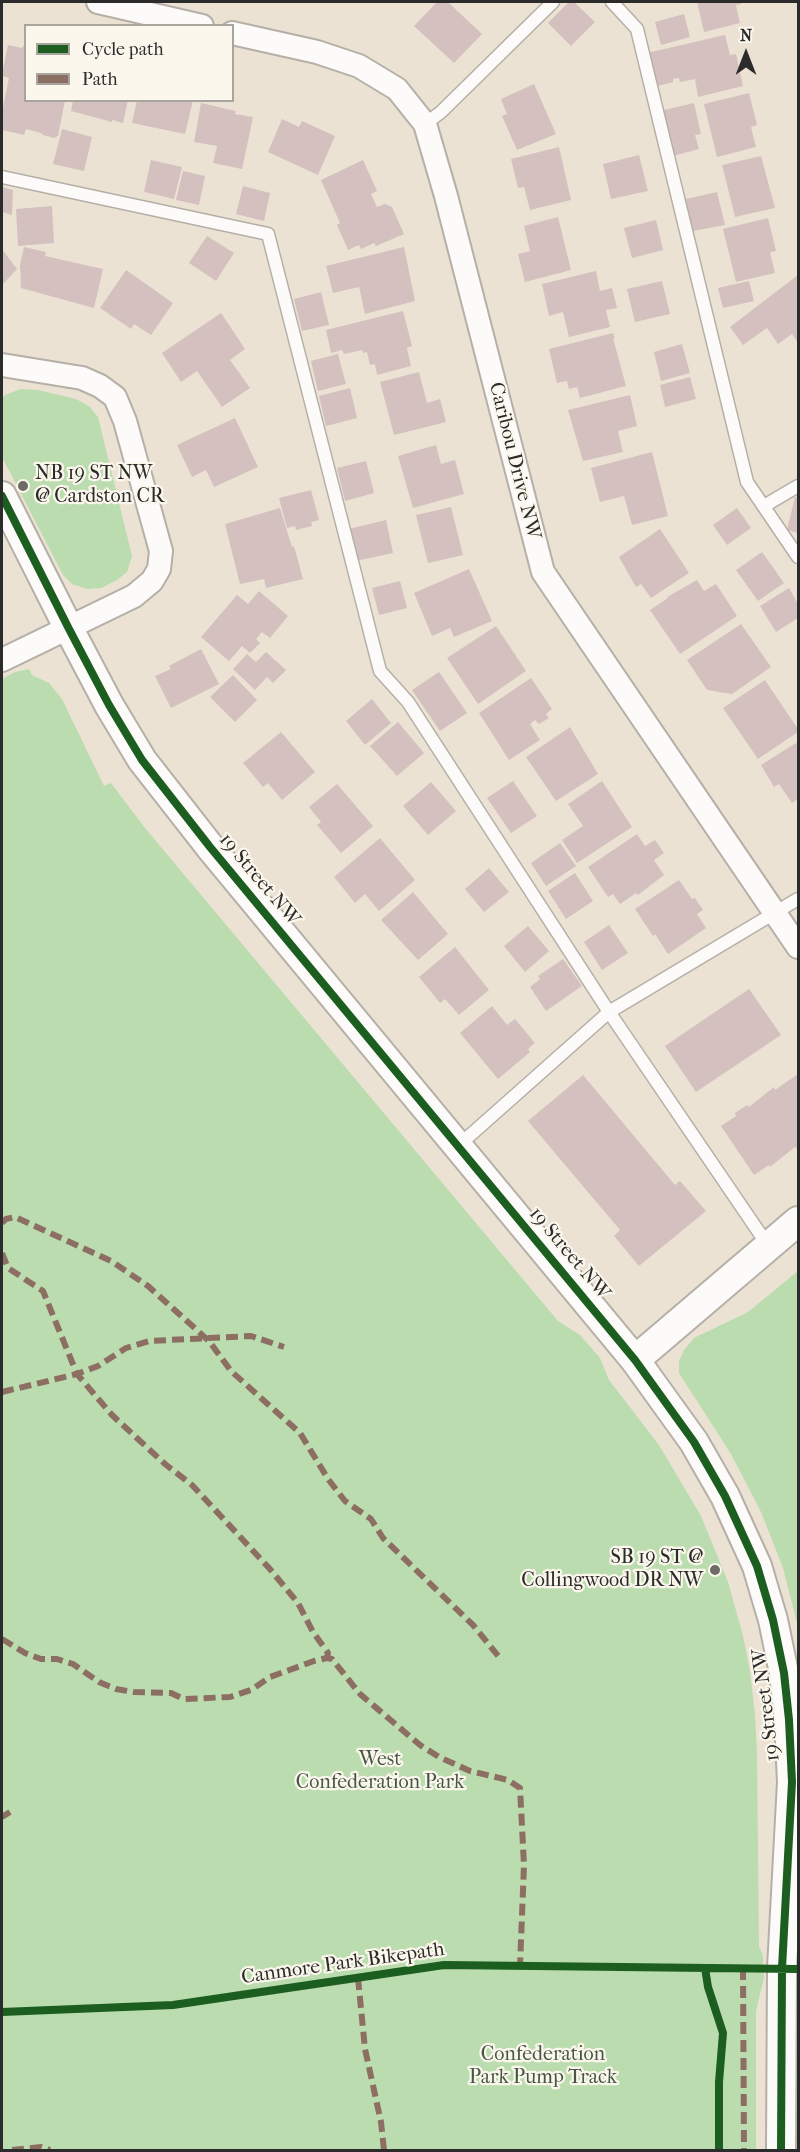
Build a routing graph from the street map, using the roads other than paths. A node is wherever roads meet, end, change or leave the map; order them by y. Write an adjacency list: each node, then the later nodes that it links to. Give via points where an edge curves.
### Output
1 (98, 2): 4 (street)
2 (553, 2): 6 (lane)
3 (612, 2): 11 (lane, via 637,29 747,482)
4 (193, 24)
5 (234, 33): 6 (street, Caribou Drive NW, via 317,52 358,66 397,89)
6 (425, 124): 16 (street, Caribou Drive NW, via 543,572)
7 (2, 177): 18 (lane, via 268,234 380,671 408,702)
8 (2, 364): 13 (street, via 82,378 115,397 161,551 159,569 152,581 134,596)
9 (798, 486): 11 (lane)
10 (2, 496): 13 (street, 19 Street NW)
11 (764, 506): 12 (lane)
12 (798, 557)
13 (69, 629): 14 (street); 19 (street, 19 Street NW, via 142,760)
14 (2, 660)
15 (798, 898): 16 (lane)
16 (774, 912): 17 (street, Caribou Drive NW); 18 (lane)
17 (798, 947)
18 (609, 1012): 19 (lane); 21 (lane)
19 (458, 1146): 22 (street, 19 Street NW)
20 (798, 1221): 21 (street)
21 (769, 1247): 22 (street)
22 (635, 1360): 23 (street, 19 Street NW, via 694,1442 725,1496 757,1566 784,1673 792,1782 782,1968)
23 (781, 2151)

